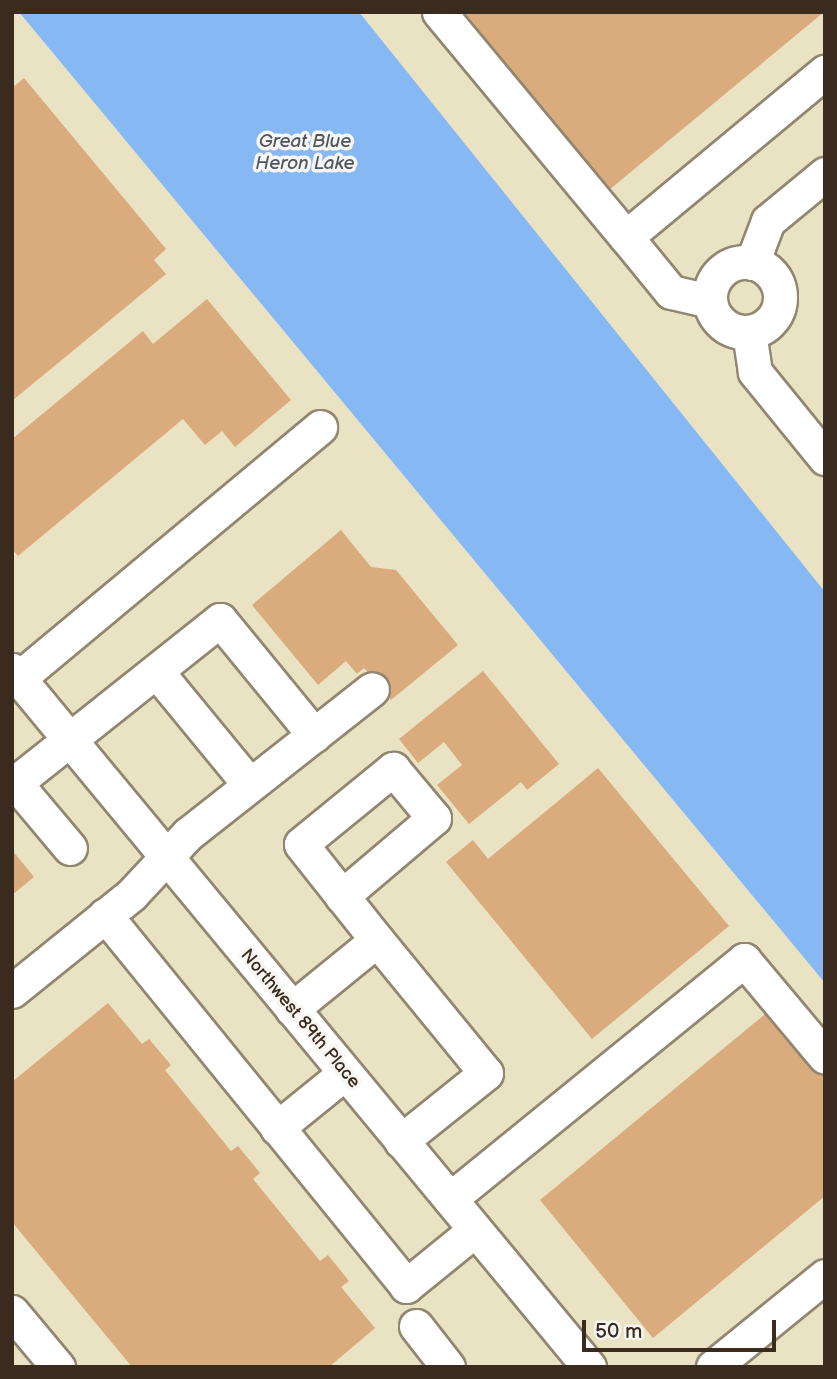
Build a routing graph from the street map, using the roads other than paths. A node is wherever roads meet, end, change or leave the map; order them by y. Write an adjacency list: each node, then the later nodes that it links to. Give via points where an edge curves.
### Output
1 (439, 12): 4 (street)
2 (825, 72): 4 (street)
3 (825, 174): 5 (street, via 768,221)
4 (625, 237): 6 (street, via 671,292)
5 (752, 263): 6 (street, via 721,271); 7 (street, via 777,283 779,304 769,323)
6 (710, 301): 7 (street, via 727,327)
7 (748, 332): 9 (street, via 755,372)
8 (320, 428): 11 (street)
9 (825, 457)
10 (158, 672): 13 (street, via 220,620); 14 (street); 16 (street)
11 (16, 674): 14 (street, Northwest 89th Place)
12 (372, 689): 13 (street)
13 (314, 735): 16 (street)
14 (70, 741): 15 (street); 18 (street, Northwest 89th Place)
15 (13, 781): 17 (street)
16 (248, 784): 18 (street)
17 (70, 848)
18 (167, 857): 20 (street); 23 (street, Northwest 89th Place)
19 (342, 896): 21 (street)
20 (105, 915): 22 (street); 26 (street)
21 (377, 940): 23 (street); 27 (street, via 486,1073)
22 (12, 991)
23 (292, 1009): 25 (street, Northwest 89th Place)
24 (825, 1057): 28 (street, via 744,960)
25 (345, 1073): 26 (street); 27 (street, Northwest 89th Place)
26 (276, 1128): 29 (street, via 406,1286)
27 (401, 1141): 28 (street, Northwest 89th Place)
28 (450, 1199): 29 (street, Northwest 89th Place)
29 (475, 1230): 35 (street, Northwest 89th Place)
30 (825, 1276): 36 (street)
31 (12, 1312): 33 (street)
32 (415, 1326): 34 (street)
33 (58, 1367)
34 (448, 1367)
35 (589, 1367)
36 (713, 1367)

